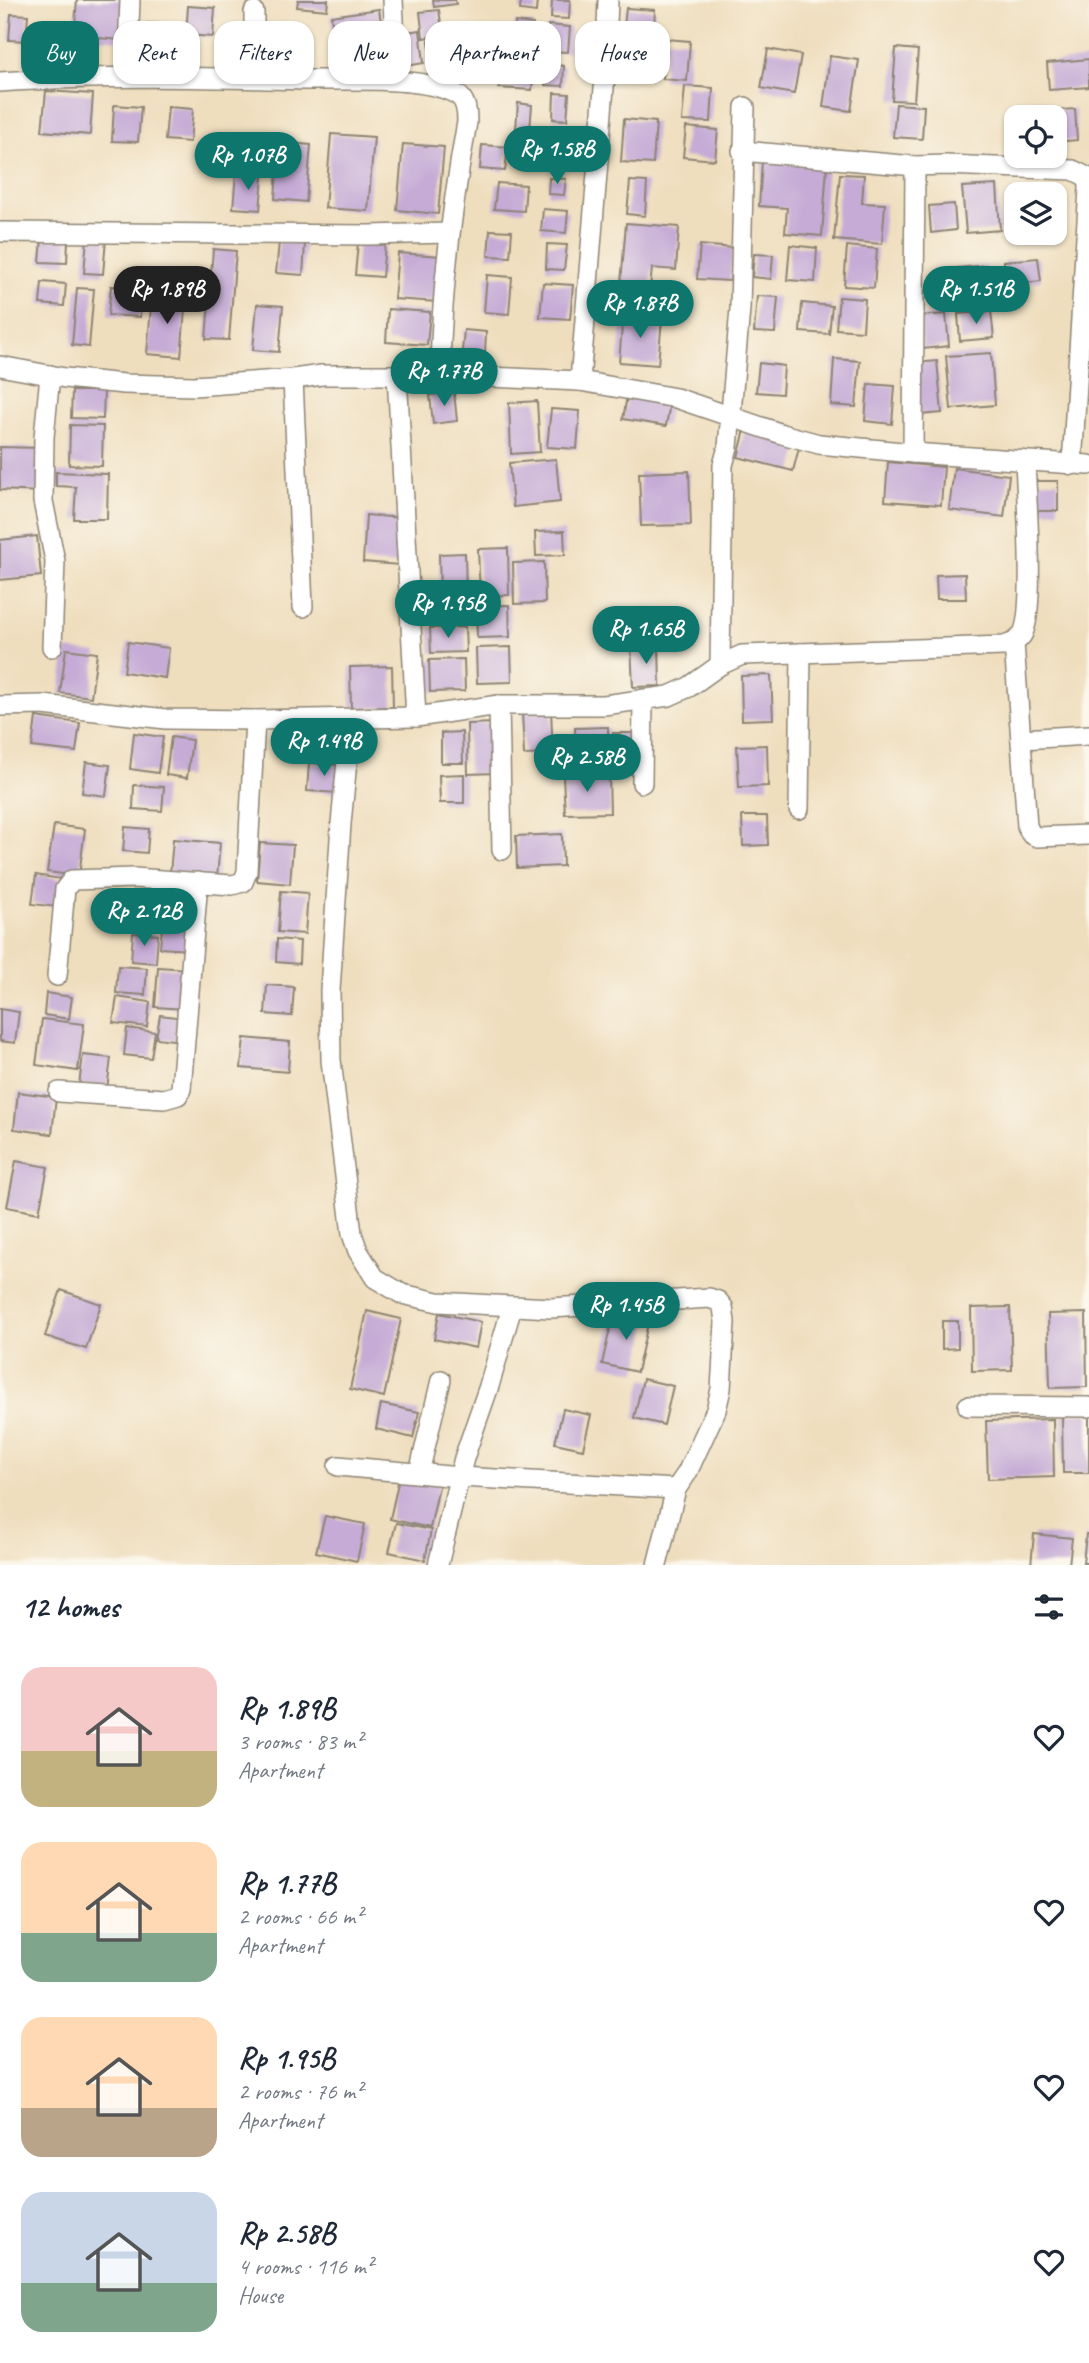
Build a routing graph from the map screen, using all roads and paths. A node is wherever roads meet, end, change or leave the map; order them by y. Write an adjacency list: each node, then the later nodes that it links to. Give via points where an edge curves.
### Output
1 (130, 0): 5 (street)
2 (393, 0): 7 (street)
3 (608, 0): 22 (street)
4 (254, 12): 6 (street)
5 (129, 21)
6 (254, 21)
7 (394, 21)
8 (113, 77): 9 (street)
9 (0, 82)
10 (411, 83): 16 (street, via 447,89 460,95 466,108)
11 (745, 107): 12 (street)
12 (742, 150): 13 (street); 23 (street, via 740,309)
13 (915, 166): 14 (street, via 1073,170 1087,177); 24 (street)
14 (1089, 186): 26 (street)
15 (0, 232): 16 (street)
16 (449, 233): 20 (street)
17 (0, 366): 19 (street)
18 (397, 374): 20 (street); 21 (street); 35 (street)
19 (50, 375): 21 (street, via 194,386); 29 (street, via 43,501 55,561)
20 (440, 375): 22 (street)
21 (293, 379): 27 (street)
22 (580, 381): 23 (street, via 676,398)
23 (730, 417): 24 (street, via 819,444); 31 (street, via 723,466)
24 (913, 453): 25 (street)
25 (1025, 461): 26 (street); 28 (street, via 1029,598 1026,626)
26 (1080, 465)
27 (303, 607)
28 (1014, 643): 30 (street); 39 (street)
29 (52, 647)
30 (801, 653): 31 (street, via 742,655); 41 (street)
31 (720, 665): 32 (street, via 669,696)
32 (643, 699): 33 (street, via 604,705); 40 (street)
33 (499, 705): 35 (street); 43 (street)
34 (0, 706): 37 (street, via 43,705 166,719)
35 (416, 717): 36 (street)
36 (351, 719): 37 (street); 47 (street, via 330,990 331,1060 352,1234 375,1278 402,1294 438,1302)
37 (255, 720): 44 (street, via 245,877 239,884)
38 (1089, 735): 39 (street)
39 (1021, 739): 42 (street, via 1031,834 1044,838)
40 (642, 783)
41 (799, 809)
42 (1089, 835)
43 (502, 850)
44 (198, 883): 45 (street, via 72,880 65,889); 46 (street, via 178,1095 164,1099)
45 (57, 976)
46 (59, 1092)
47 (512, 1307): 53 (street); 54 (street, via 718,1301 725,1321 721,1389 716,1410)
48 (441, 1380): 52 (street)
49 (968, 1406): 50 (street)
50 (1089, 1407)
51 (338, 1466): 52 (street)
52 (419, 1473): 53 (street)
53 (460, 1476): 54 (street); 55 (street)
54 (676, 1489): 56 (street)
55 (438, 1565)
56 (657, 1565)

